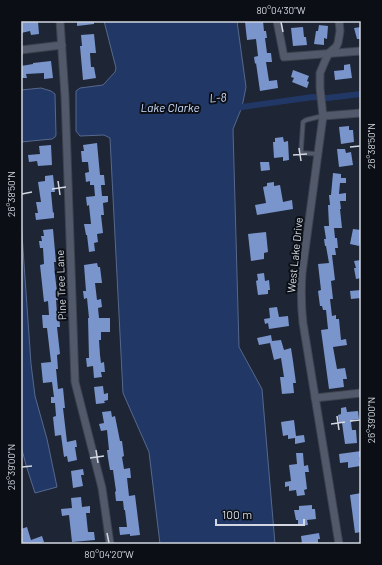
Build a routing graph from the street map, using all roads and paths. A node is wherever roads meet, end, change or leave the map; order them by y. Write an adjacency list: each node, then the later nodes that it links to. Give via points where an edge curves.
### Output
1 (60, 21): 4 (street, Pine Tree Lane)
2 (276, 21): 7 (street, via 284,57)
3 (338, 21): 7 (street, West Lake Drive, via 339,39 336,47)
4 (62, 45): 5 (street); 13 (street, Pine Tree Lane, via 75,382 102,488)
5 (21, 50)
6 (361, 51): 7 (street)
7 (329, 53): 9 (street, West Lake Drive, via 320,77)
8 (361, 113): 9 (street)
9 (323, 116): 10 (street, West Lake Drive); 10 (lane, via 303,122 301,151)
10 (318, 154): 12 (street, West Lake Drive, via 301,290 303,323)
11 (361, 393): 12 (street)
12 (315, 398): 14 (street, West Lake Drive)
13 (110, 544)
14 (339, 544)

